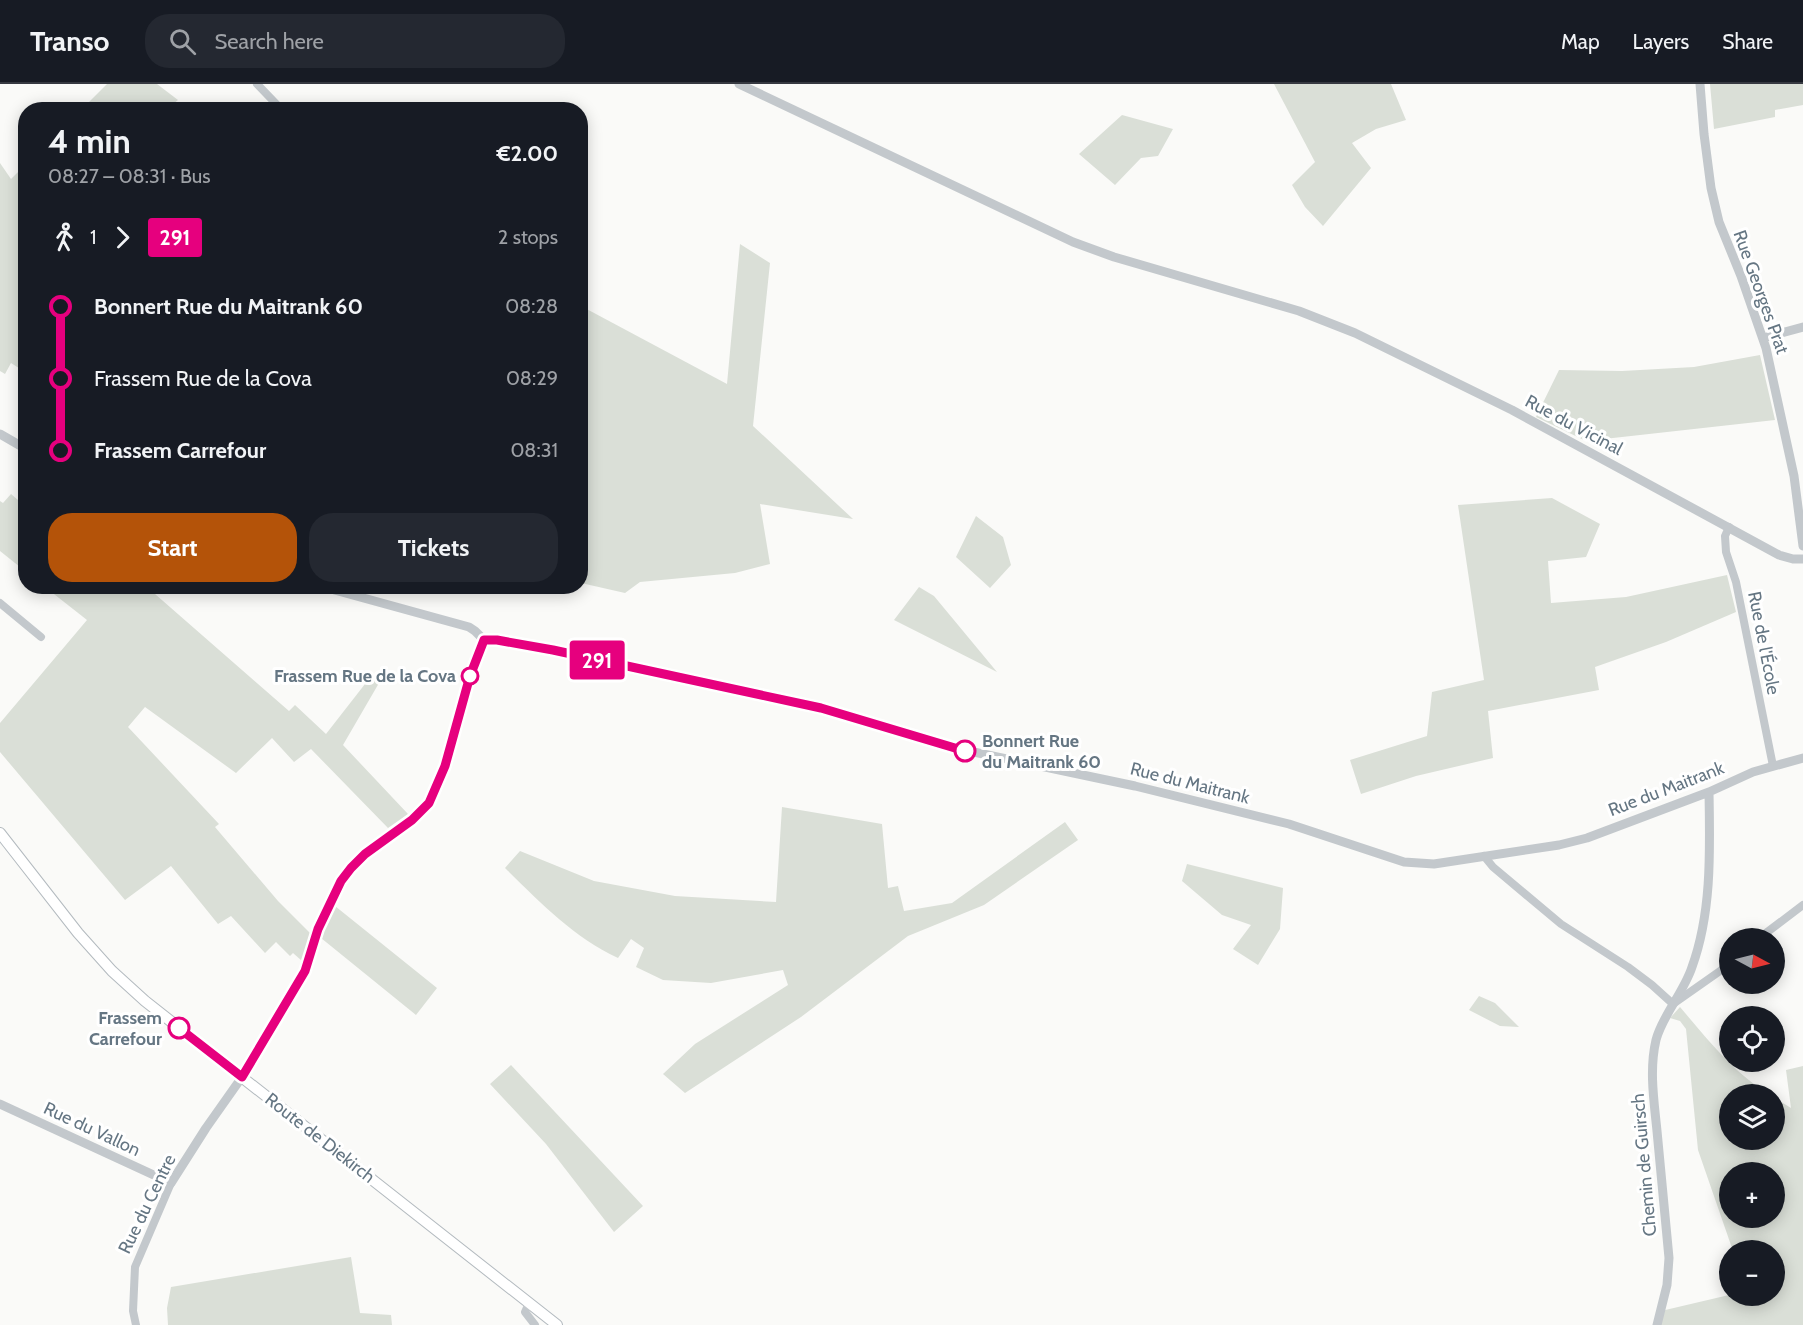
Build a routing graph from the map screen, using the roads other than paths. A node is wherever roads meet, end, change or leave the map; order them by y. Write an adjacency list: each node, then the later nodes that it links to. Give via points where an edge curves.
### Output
1 (256, 84): 4 (street)
2 (739, 84): 10 (street, Rue du Vicinal, via 1073,242 1355,333 1512,410)
3 (1700, 84): 6 (street, Rue Georges Prat, via 1711,188 1719,222)
4 (274, 102)
5 (1803, 327): 6 (street)
6 (1763, 338): 9 (street, Rue Georges Prat)
7 (0, 434): 8 (street)
8 (18, 444)
9 (1800, 505): 11 (street, Rue Georges Prat)
10 (1729, 527): 12 (street, Rue du Vicinal, via 1786,558); 18 (street, Rue de l'École, via 1726,552 1736,582)
11 (1803, 546)
12 (1803, 559)
13 (349, 594): 16 (street, Rue du Maitrank, via 469,627)
14 (0, 603): 15 (street)
15 (41, 637)
16 (484, 640): 21 (street, Rue du Maitrank, via 553,650 821,708 960,750 1135,786 1284,823 1404,862 1434,864); 26 (street, via 445,766 429,803 365,854 341,881 318,929 305,971)
17 (1803, 758): 18 (street, Rue du Maitrank)
18 (1773, 766): 19 (street, Rue du Maitrank)
19 (1709, 792): 21 (street, Rue du Maitrank, via 1587,838); 25 (street, Chemin de Guirsch, via 1710,846 1703,926 1692,970)
20 (0, 833): 26 (main road, Route de Diekirch, via 112,971)
21 (1484, 856): 25 (street, via 1562,924 1628,967)
22 (1803, 905): 23 (street)
23 (1773, 928)
24 (1719, 972): 25 (street)
25 (1673, 1004): 33 (street, Chemin de Guirsch, via 1656,1039 1653,1062 1669,1258)
26 (242, 1077): 28 (street, Rue du Centre); 29 (main road, Route de Diekirch)
27 (0, 1104): 28 (street, Rue du Vallon)
28 (171, 1184): 30 (street, Rue du Centre, via 135,1268)
29 (529, 1303): 31 (street, via 525,1312); 32 (main road, Route de Diekirch)
30 (136, 1325)
31 (535, 1325)
32 (557, 1325)
33 (1657, 1325)

